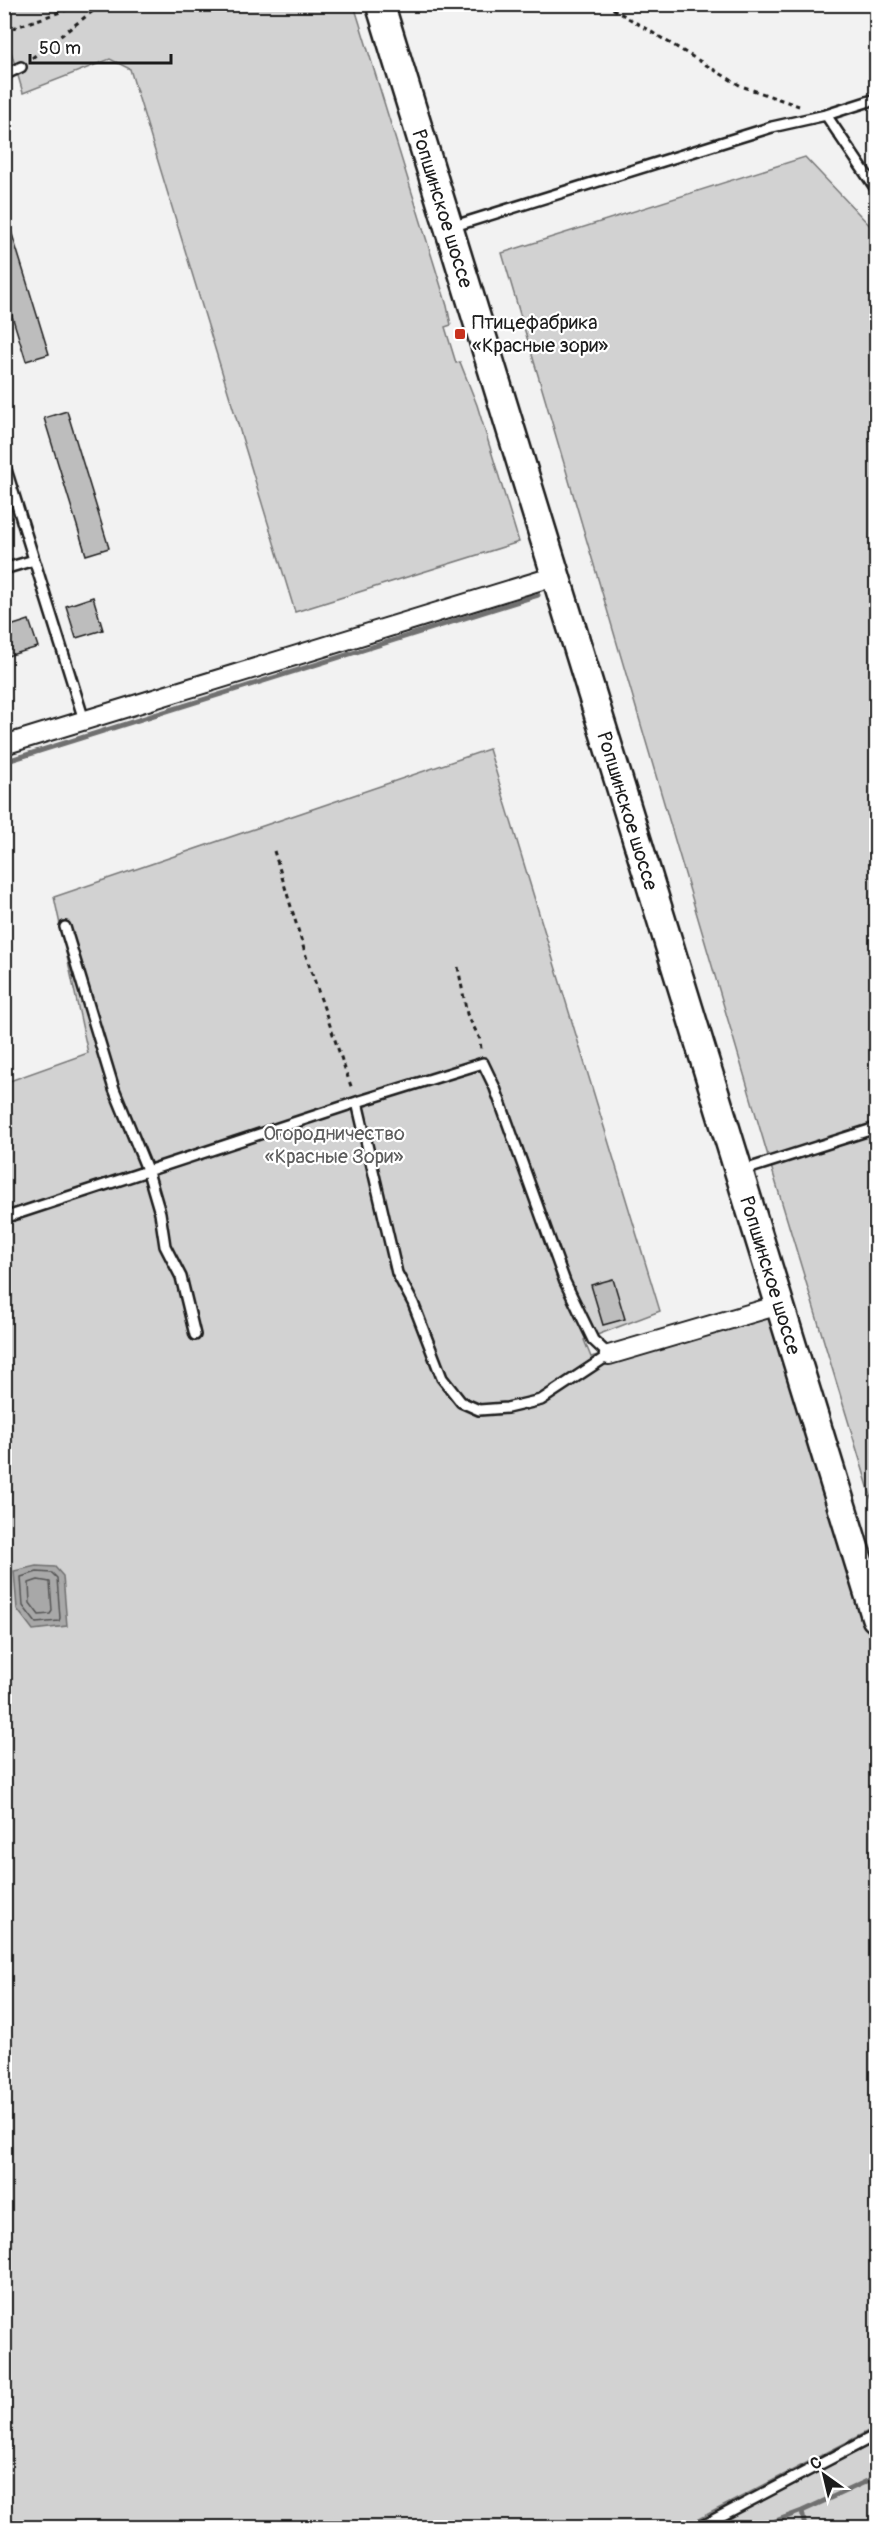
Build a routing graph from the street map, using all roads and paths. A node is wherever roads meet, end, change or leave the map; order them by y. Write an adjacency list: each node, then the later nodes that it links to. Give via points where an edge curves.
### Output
1 (84, 4): 5 (path)
2 (102, 4): 6 (path)
3 (380, 4): 11 (main road, Ропшинское шоссе)
4 (605, 4): 9 (path, via 741,86)
5 (4, 31)
6 (21, 67): 7 (lane)
7 (4, 75)
8 (876, 99): 9 (lane)
9 (825, 115): 10 (lane); 11 (lane)
10 (876, 189)
11 (449, 228): 15 (main road, Ропшинское шоссе)
12 (4, 464): 13 (lane)
13 (34, 560): 14 (lane); 16 (lane)
14 (4, 569)
15 (555, 576): 16 (street); 25 (main road, Ропшинское шоссе)
16 (84, 720): 17 (street)
17 (4, 744)
18 (274, 851): 22 (path)
19 (65, 927): 24 (lane, via 114,1089)
20 (458, 967): 21 (path, via 467,1014 480,1039)
21 (483, 1063): 22 (lane); 29 (lane, via 565,1282 593,1340)
22 (357, 1102): 24 (lane); 29 (lane, via 397,1273 442,1378 460,1402 479,1410 541,1400)
23 (876, 1128): 25 (lane)
24 (148, 1172): 26 (lane); 28 (lane, via 165,1246 181,1277)
25 (739, 1172): 27 (main road, Ропшинское шоссе)
26 (4, 1218)
27 (779, 1305): 29 (street); 30 (main road, Ропшинское шоссе)
28 (195, 1335)
29 (609, 1355)
30 (875, 1608)
31 (876, 2435): 32 (lane)
32 (698, 2528)

